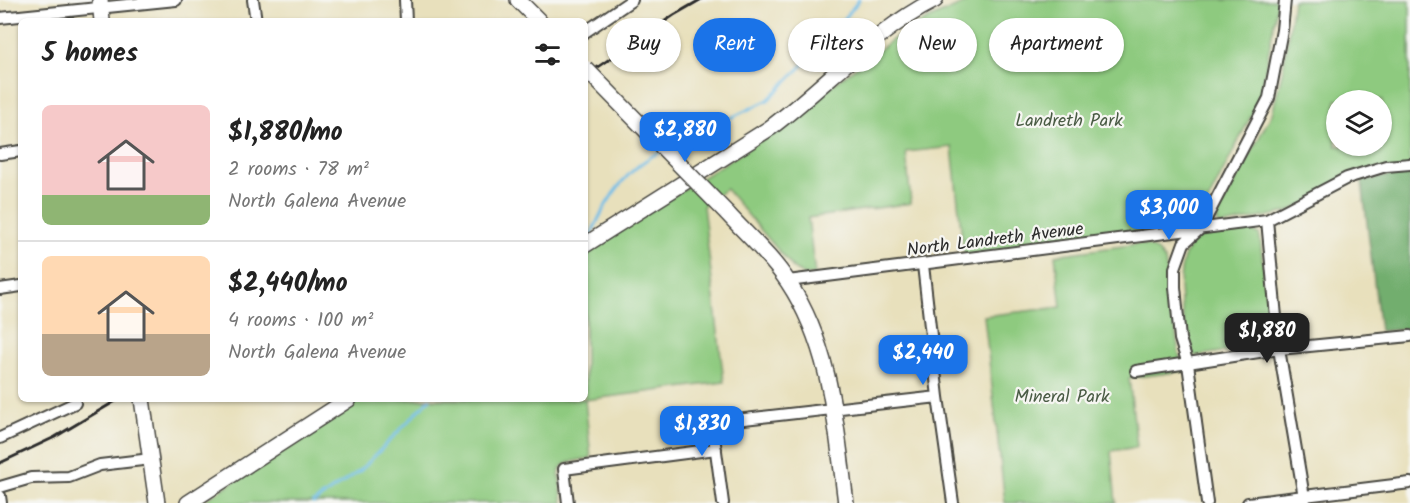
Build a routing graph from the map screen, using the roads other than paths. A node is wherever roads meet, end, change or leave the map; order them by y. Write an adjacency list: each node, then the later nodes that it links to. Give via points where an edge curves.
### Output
1 (176, 0): 8 (street)
2 (253, 0): 10 (street)
3 (405, 0): 11 (street)
4 (518, 0): 12 (street)
5 (632, 0): 13 (street)
6 (935, 0): 20 (street, via 888,29 770,128)
7 (1285, 0): 19 (street, via 1269,98)
8 (101, 10): 9 (street)
9 (0, 18)
10 (256, 18)
11 (406, 18)
12 (536, 18)
13 (588, 30)
14 (588, 71): 22 (street, bridge)
15 (18, 151): 16 (street)
16 (0, 154)
17 (1410, 164): 18 (street, North Landreth Avenue, via 1386,166 1347,178)
18 (1267, 220): 19 (street, North Landreth Avenue); 26 (street)
19 (1201, 228): 21 (street, North Landreth Avenue); 27 (street, via 1184,243 1175,268 1180,339)
20 (588, 243)
21 (924, 265): 22 (street, North Landreth Avenue); 29 (street)
22 (788, 281): 33 (street, via 819,347)
23 (18, 286): 24 (street)
24 (0, 289)
25 (1410, 336): 26 (street)
26 (1280, 349): 27 (street); 40 (street)
27 (1188, 363): 28 (street); 48 (street)
28 (1136, 371)
29 (938, 398): 33 (street); 47 (street)
30 (142, 402): 36 (street)
31 (344, 402): 43 (street)
32 (75, 403): 34 (street)
33 (834, 409): 35 (street, via 718,422 713,429); 46 (street)
34 (0, 438)
35 (716, 449): 44 (street, via 564,468); 45 (street)
36 (150, 459): 38 (street, via 103,465 72,477 31,478); 42 (street)
37 (1410, 483): 40 (street)
38 (0, 487)
39 (0, 496): 41 (street)
40 (1304, 500): 49 (street)
41 (1, 503)
42 (157, 503)
43 (188, 503)
44 (568, 503)
45 (723, 503)
46 (846, 503)
47 (953, 503)
48 (1207, 503)
49 (1248, 503)

